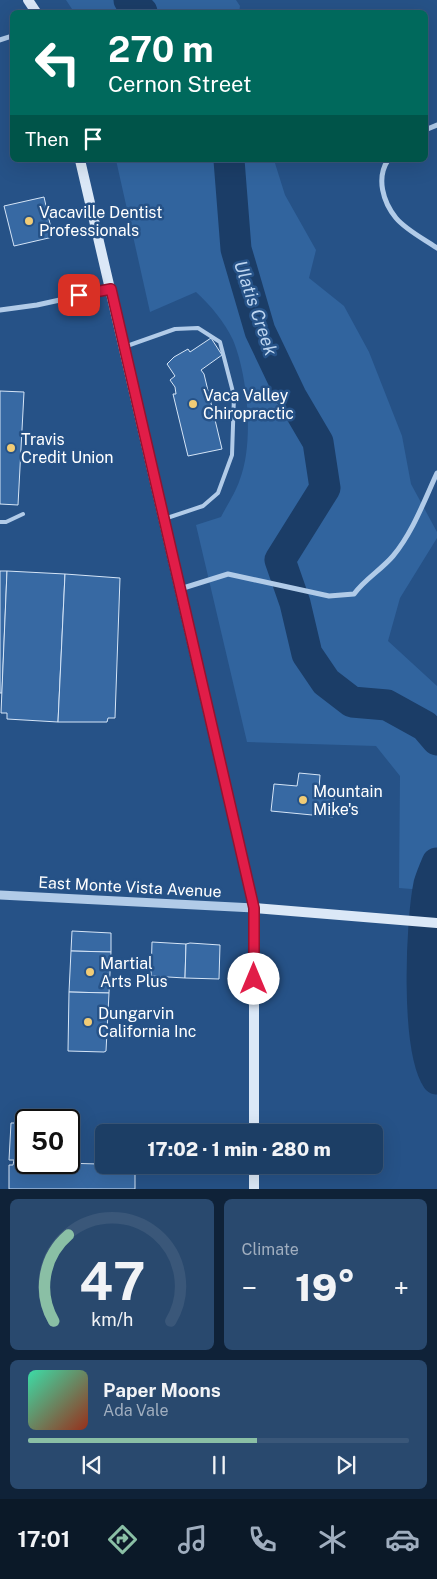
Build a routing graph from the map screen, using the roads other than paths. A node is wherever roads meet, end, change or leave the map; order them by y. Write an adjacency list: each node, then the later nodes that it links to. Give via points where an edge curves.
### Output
1 (80, 162): 4 (main road)
2 (387, 162): 3 (street, via 380,178 396,218)
3 (437, 248)
4 (111, 289): 5 (street); 6 (main road)
5 (0, 310)
6 (124, 347): 9 (main road); 9 (lane, via 176,328 198,328 220,342 234,396 232,454 218,493 202,506)
7 (437, 473): 11 (street, via 416,520 392,556 354,594 329,596 228,574)
8 (22, 514): 10 (lane)
9 (164, 519): 11 (main road)
10 (0, 522)
11 (180, 589): 13 (main road)
12 (0, 895): 13 (street, East Monte Vista Avenue)
13 (254, 908): 14 (main road, East Monte Vista Avenue); 15 (main road)
14 (437, 923)
15 (254, 1124)
16 (254, 1174): 17 (main road)
17 (254, 1189)

